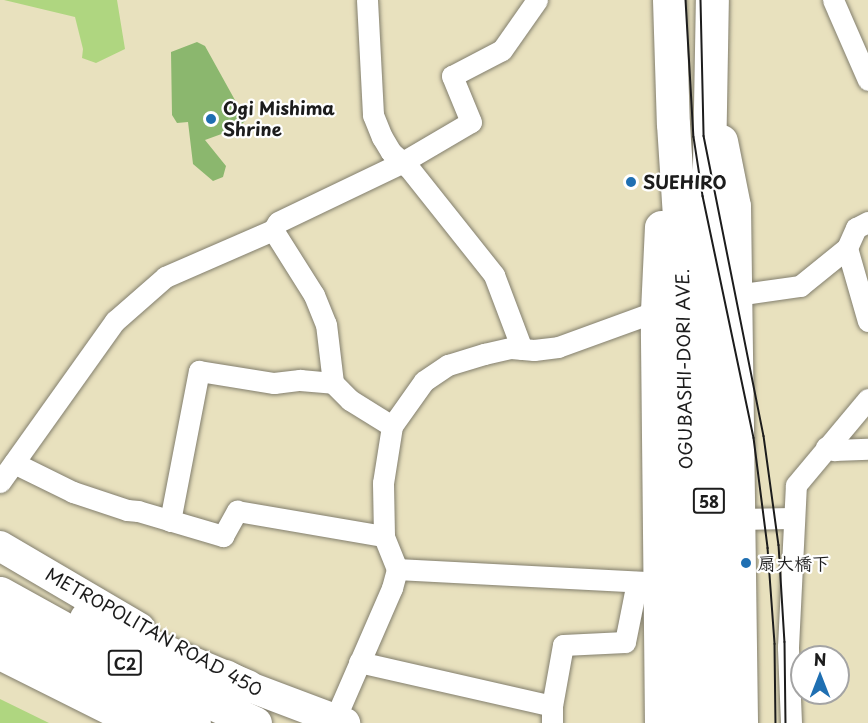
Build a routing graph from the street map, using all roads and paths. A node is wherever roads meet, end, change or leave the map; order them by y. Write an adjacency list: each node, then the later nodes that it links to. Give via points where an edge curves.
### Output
1 (367, 0): 9 (street, via 373,116 382,137)
2 (537, 0): 9 (street, via 502,50 452,76 471,122)
3 (669, 0): 8 (main road, 58)
4 (712, 0): 7 (main road, 58)
5 (833, 0): 6 (street)
6 (868, 80)
7 (711, 101): 13 (main road, 58); 14 (main road, via 734,206)
8 (673, 124): 13 (main road, OGUBASHI-DORI AVE. / 58); 15 (main road)
9 (401, 163): 11 (street, via 278,222); 17 (street, via 494,275)
10 (868, 222): 12 (street, via 856,228)
11 (273, 230): 18 (street, via 314,295 326,324); 23 (street, via 165,277 115,321)
12 (847, 248): 14 (street, via 800,286); 16 (street)
13 (695, 280): 48 (main road, OGUBASHI-DORI AVE. / 58); 49 (main road, OGUBASHI-DORI AVE. / 58)
14 (736, 295): 26 (main road)
15 (657, 311): 17 (street, via 558,347); 32 (main road)
16 (868, 321)
17 (522, 349): 20 (street, via 502,350 448,365 424,381)
18 (333, 383): 20 (street, via 350,400); 27 (street, via 274,383 199,371)
19 (868, 399): 21 (street)
20 (392, 426): 28 (street, via 383,483)
21 (826, 447): 22 (street); 25 (street, via 796,485)
22 (868, 449)
23 (14, 463): 24 (street); 27 (street, via 73,492)
24 (0, 483)
25 (794, 518): 26 (street); 51 (street, via 788,647)
26 (736, 519): 50 (main road)
27 (170, 521): 28 (street, via 223,536 237,511)
28 (384, 536): 30 (street)
29 (0, 546): 39 (main road, METROPOLITAN ROAD 450, via 120,618)
30 (397, 569): 32 (street); 38 (street)
31 (0, 573): 39 (main road, via 112,631)
32 (648, 583): 40 (street, via 626,642 563,645); 47 (main road)
33 (0, 593): 46 (main road, C2, via 128,664)
34 (0, 609): 45 (main road, via 126,676)
35 (0, 625): 44 (main road)
36 (0, 639): 43 (main road)
37 (0, 653): 42 (main road)
38 (359, 662): 40 (street); 41 (street)
39 (246, 686): 41 (main road, METROPOLITAN ROAD 450)
40 (552, 714)
41 (340, 721)
42 (140, 723)
43 (165, 723)
44 (194, 723)
45 (227, 723)
46 (255, 723)
47 (661, 723)
48 (688, 723)
49 (711, 723)
50 (741, 723)
51 (791, 723)

